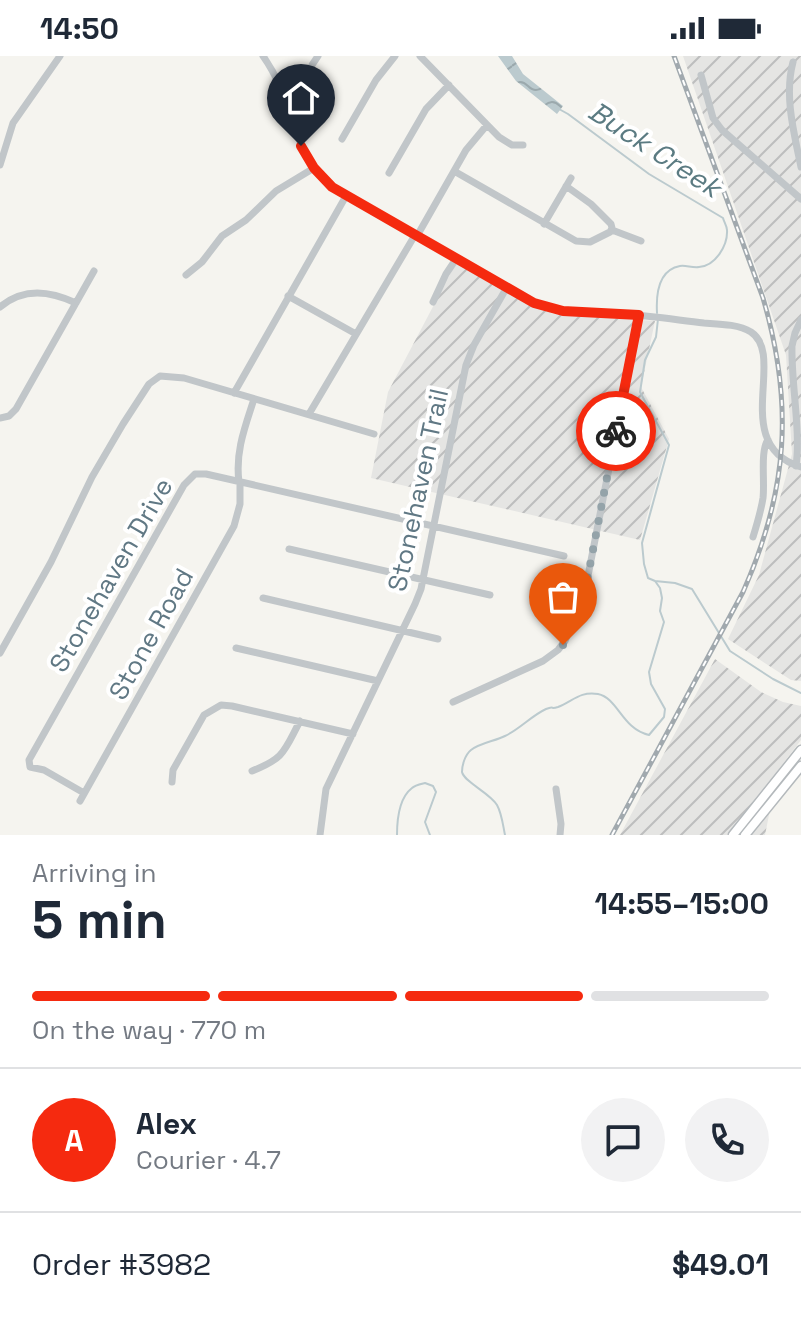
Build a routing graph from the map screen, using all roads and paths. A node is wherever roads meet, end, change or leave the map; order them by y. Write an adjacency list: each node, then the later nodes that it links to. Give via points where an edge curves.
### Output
1 (60, 56): 13 (street, via 13,123)
2 (263, 56): 15 (street)
3 (318, 56): 7 (street)
4 (395, 56): 11 (street)
5 (420, 56): 9 (street)
6 (793, 62): 14 (street, via 791,107)
7 (312, 65)
8 (701, 75): 19 (street, via 713,118 722,130)
9 (449, 85): 10 (street); 17 (street, via 428,106)
10 (487, 125): 12 (street, via 512,145); 16 (street)
11 (342, 139)
12 (523, 145)
13 (0, 165)
14 (801, 167)
15 (314, 168): 18 (street); 26 (street, via 276,191 222,236)
16 (454, 171): 20 (street); 22 (street)
17 (389, 173)
18 (346, 196): 22 (street); 28 (street)
19 (801, 199)
20 (544, 224): 21 (street, via 584,242); 21 (street, via 569,182)
21 (612, 230): 23 (street)
22 (416, 235): 24 (street); 34 (street)
23 (641, 241)
24 (456, 259): 27 (street); 29 (street)
25 (94, 271): 30 (street)
26 (186, 275)
27 (507, 287): 32 (street, via 552,309); 45 (street, Stonehaven Trail, via 466,365)
28 (288, 296): 34 (street); 35 (street)
29 (433, 302)
30 (76, 303): 31 (street, via 39,292); 38 (street, via 16,409)
31 (0, 307)
32 (639, 315): 40 (street, via 742,328 756,337 763,351); 57 (street, via 586,586 565,641 543,661)
33 (801, 320): 42 (street, via 792,346)
34 (356, 334): 37 (street)
35 (234, 393): 36 (street); 55 (street, via 184,378 152,380 84,492)
36 (254, 399): 37 (street); 44 (street, Stone Road, via 240,444)
37 (309, 414): 39 (street)
38 (0, 418)
39 (374, 434)
40 (768, 440): 41 (street); 43 (street)
41 (778, 456): 42 (street); 43 (street)
42 (798, 467)
43 (764, 472): 46 (street)
44 (239, 482): 45 (street, Stonehaven Drive); 66 (street, Stone Road, via 234,526); 66 (street, Stonehaven Drive, via 199,473 186,482 31,758 30,767 44,770)
45 (433, 526): 48 (street, Stonehaven Drive); 49 (street, Stonehaven Trail)
46 (753, 537)
47 (289, 549): 49 (street)
48 (564, 556)
49 (423, 579): 50 (street); 52 (street, Stonehaven Trail)
50 (490, 595)
51 (263, 598): 52 (street)
52 (402, 631): 53 (street); 56 (street, Stonehaven Trail)
53 (438, 639)
54 (236, 648): 56 (street)
55 (0, 653)
56 (378, 681): 59 (street, Stonehaven Trail)
57 (453, 702)
58 (300, 721): 59 (street); 62 (street, via 280,757); 63 (street, via 215,707 202,717 173,770)
59 (353, 734): 68 (street, Stonehaven Trail, via 326,789)
60 (801, 750): 64 (main road)
61 (801, 766): 64 (main road)
62 (252, 771)
63 (172, 782)
64 (781, 783): 67 (main road)
65 (556, 789): 69 (street)
66 (82, 797)
67 (744, 832): 70 (main road)
68 (320, 835)
69 (560, 835)
70 (733, 835)

